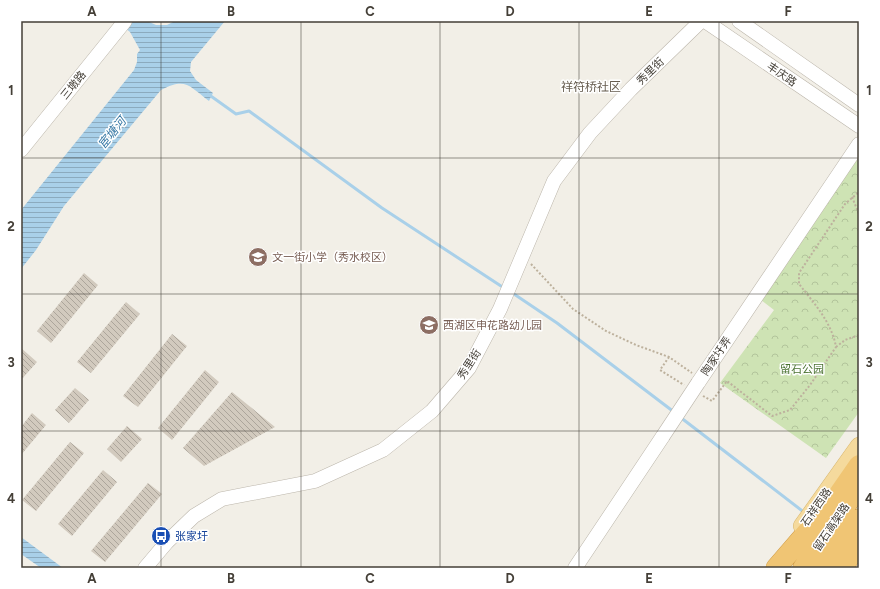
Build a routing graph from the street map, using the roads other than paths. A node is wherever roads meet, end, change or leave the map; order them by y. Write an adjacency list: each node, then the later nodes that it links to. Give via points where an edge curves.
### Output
1 (125, 21): 8 (street, 三墩路)
2 (701, 21): 15 (street, 秀里街, via 590,133 554,181 500,309 469,368 432,411 383,450 315,481 222,499 194,516)
3 (705, 21): 6 (street, 丰庆路)
4 (739, 21): 5 (street, 丰庆路)
5 (859, 105)
6 (859, 126)
7 (859, 144): 16 (street, 陶家圩弄, bridge)
8 (21, 150)
9 (859, 446): 12 (main road, 石祥西路)
10 (859, 465): 12 (highway)
11 (857, 489): 14 (highway, 留石高架路)
12 (825, 502): 14 (highway)
13 (859, 519): 14 (highway, 留石高架路)
14 (839, 548): 17 (main road, 石祥西路); 18 (highway); 19 (highway, 留石高架路); 20 (highway, 留石高架路)
15 (145, 568)
16 (575, 568)
17 (772, 568)
18 (776, 568)
19 (803, 568)
20 (824, 568)

